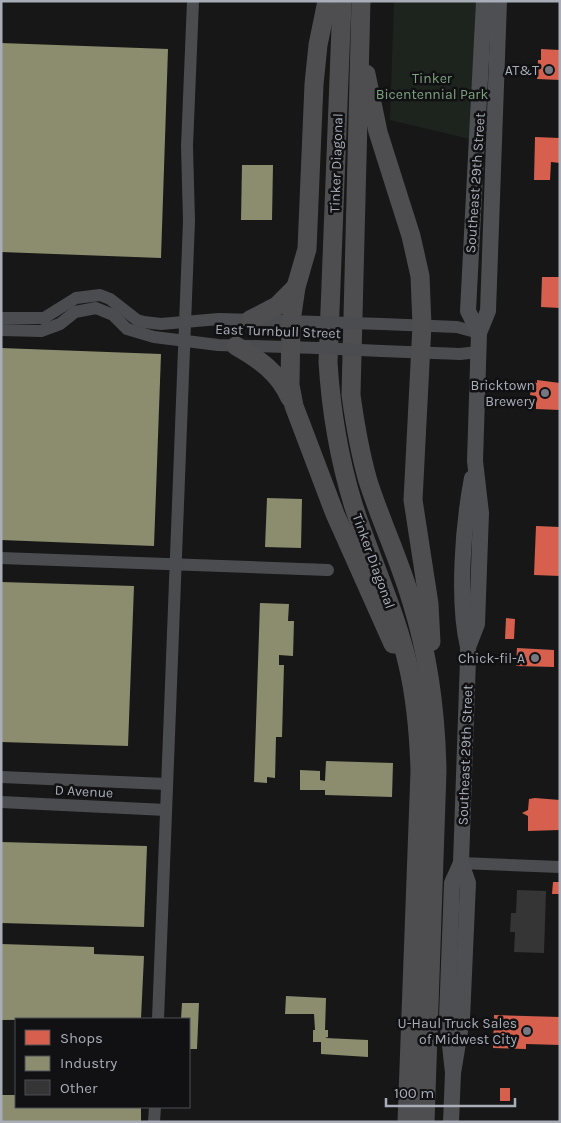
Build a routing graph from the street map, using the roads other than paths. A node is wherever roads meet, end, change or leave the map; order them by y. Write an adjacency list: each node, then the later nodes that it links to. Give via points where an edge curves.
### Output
1 (193, 1): 12 (street)
2 (326, 1): 8 (highway, via 314,84 307,249)
3 (342, 1): 26 (highway, Tinker Diagonal, via 328,362 332,415 353,503 393,609)
4 (361, 1): 7 (highway, Tinker Diagonal)
5 (484, 1): 15 (main road, Southeast 29th Street, via 468,310)
6 (499, 1): 15 (main road, Southeast 29th Street, via 488,311)
7 (360, 40): 13 (highway, via 380,141 417,257); 25 (highway, Tinker Diagonal, via 351,395 368,481 412,603)
8 (296, 287): 10 (highway, via 277,306); 11 (highway)
9 (1, 318): 12 (street, East Turnbull Street, via 44,318 76,298 100,296 118,304 137,320 161,324)
10 (250, 320): 11 (street, East Turnbull Street); 12 (street, East Turnbull Street)
11 (291, 321): 13 (street, East Turnbull Street, bridge); 18 (highway)
12 (185, 322): 16 (street)
13 (422, 325): 15 (street, East Turnbull Street, via 457,327); 20 (highway)
14 (1, 330): 16 (street, East Turnbull Street, via 41,331 60,324 75,312 96,308 109,312 127,329 140,334)
15 (479, 333): 19 (main road, Southeast 29th Street)
16 (184, 339): 17 (street, East Turnbull Street); 23 (street)
17 (236, 346): 18 (street, East Turnbull Street); 21 (highway, via 258,359 284,384)
18 (290, 348): 20 (street, East Turnbull Street, bridge); 21 (highway, via 290,385)
19 (478, 352): 20 (street, East Turnbull Street); 31 (main road, Southeast 29th Street, via 475,461 465,513 462,624 468,648)
20 (420, 353): 25 (highway, via 413,500 429,604)
21 (294, 406): 26 (highway, via 335,514)
22 (1, 558): 23 (street)
23 (176, 564): 24 (street); 28 (street)
24 (328, 570)
25 (432, 688): 37 (highway, Tinker Diagonal, via 437,771)
26 (413, 690): 36 (highway, Tinker Diagonal, via 420,771)
27 (1, 776): 28 (street)
28 (167, 784): 30 (street)
29 (1, 802): 30 (street, D Avenue)
30 (166, 810): 33 (street)
31 (461, 863): 32 (street); 38 (main road, Southeast 29th Street, via 452,883 447,1018 453,1073)
32 (560, 867)
33 (158, 1018)
34 (155, 1108): 35 (street)
35 (154, 1122)
36 (407, 1122)
37 (425, 1122)
38 (451, 1122)

